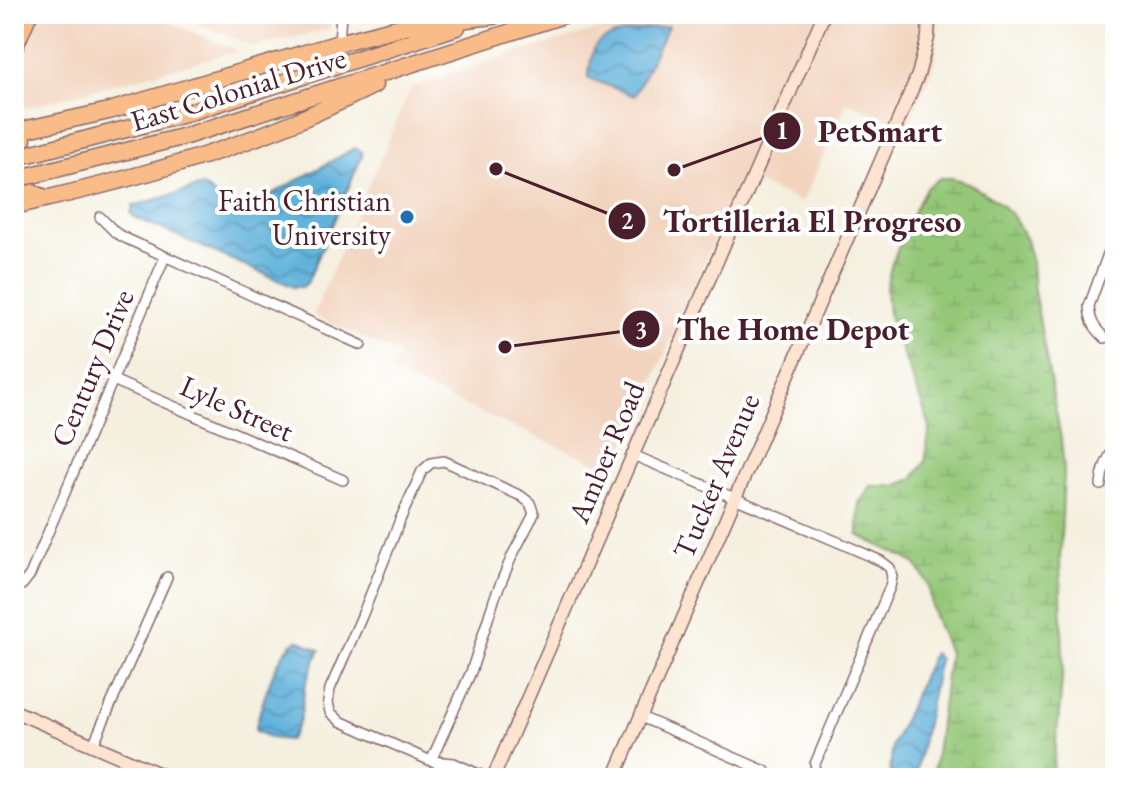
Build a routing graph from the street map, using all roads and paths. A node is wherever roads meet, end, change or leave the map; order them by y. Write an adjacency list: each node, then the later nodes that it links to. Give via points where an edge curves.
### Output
1 (30, 14): 8 (main road)
2 (341, 14): 7 (street)
3 (567, 14): 9 (highway, East Colonial Drive)
4 (824, 14): 22 (street, Amber Road)
5 (929, 14): 25 (street, Tucker Avenue, via 918,75)
6 (497, 15): 7 (highway, via 404,26); 10 (highway, East Colonial Drive, via 97,138)
7 (339, 43): 10 (highway)
8 (14, 51)
9 (423, 61): 12 (highway, East Colonial Drive, bridge, via 186,136); 13 (highway, via 257,137)
10 (20, 137): 11 (highway, East Colonial Drive, bridge); 13 (highway, via 17,171 29,191)
11 (14, 157)
12 (14, 179)
13 (46, 198): 14 (highway)
14 (14, 206)
15 (100, 217): 17 (street, via 116,233)
16 (1115, 235): 18 (street, via 1089,306 1094,328)
17 (165, 257): 19 (street); 20 (street, Century Drive)
18 (1105, 338)
19 (361, 345)
20 (113, 380): 23 (street, Lyle Street); 27 (street, Century Drive, via 30,575)
21 (1115, 448): 24 (street)
22 (633, 455): 25 (street); 36 (street, Amber Road)
23 (343, 480)
24 (1101, 485)
25 (734, 499): 29 (street, Tucker Avenue); 32 (street, via 890,568 890,587)
26 (167, 577): 30 (street)
27 (18, 586)
28 (14, 711): 30 (street)
29 (641, 717): 33 (street); 37 (street, Tucker Avenue)
30 (93, 745): 34 (street)
31 (431, 761): 31 (street, via 340,721 328,702 422,471 444,461 521,496 534,514 512,556 471,672); 35 (street); 36 (street, via 454,763)
32 (815, 764)
33 (765, 771)
34 (169, 778)
35 (467, 778)
36 (490, 778)
37 (614, 778)

